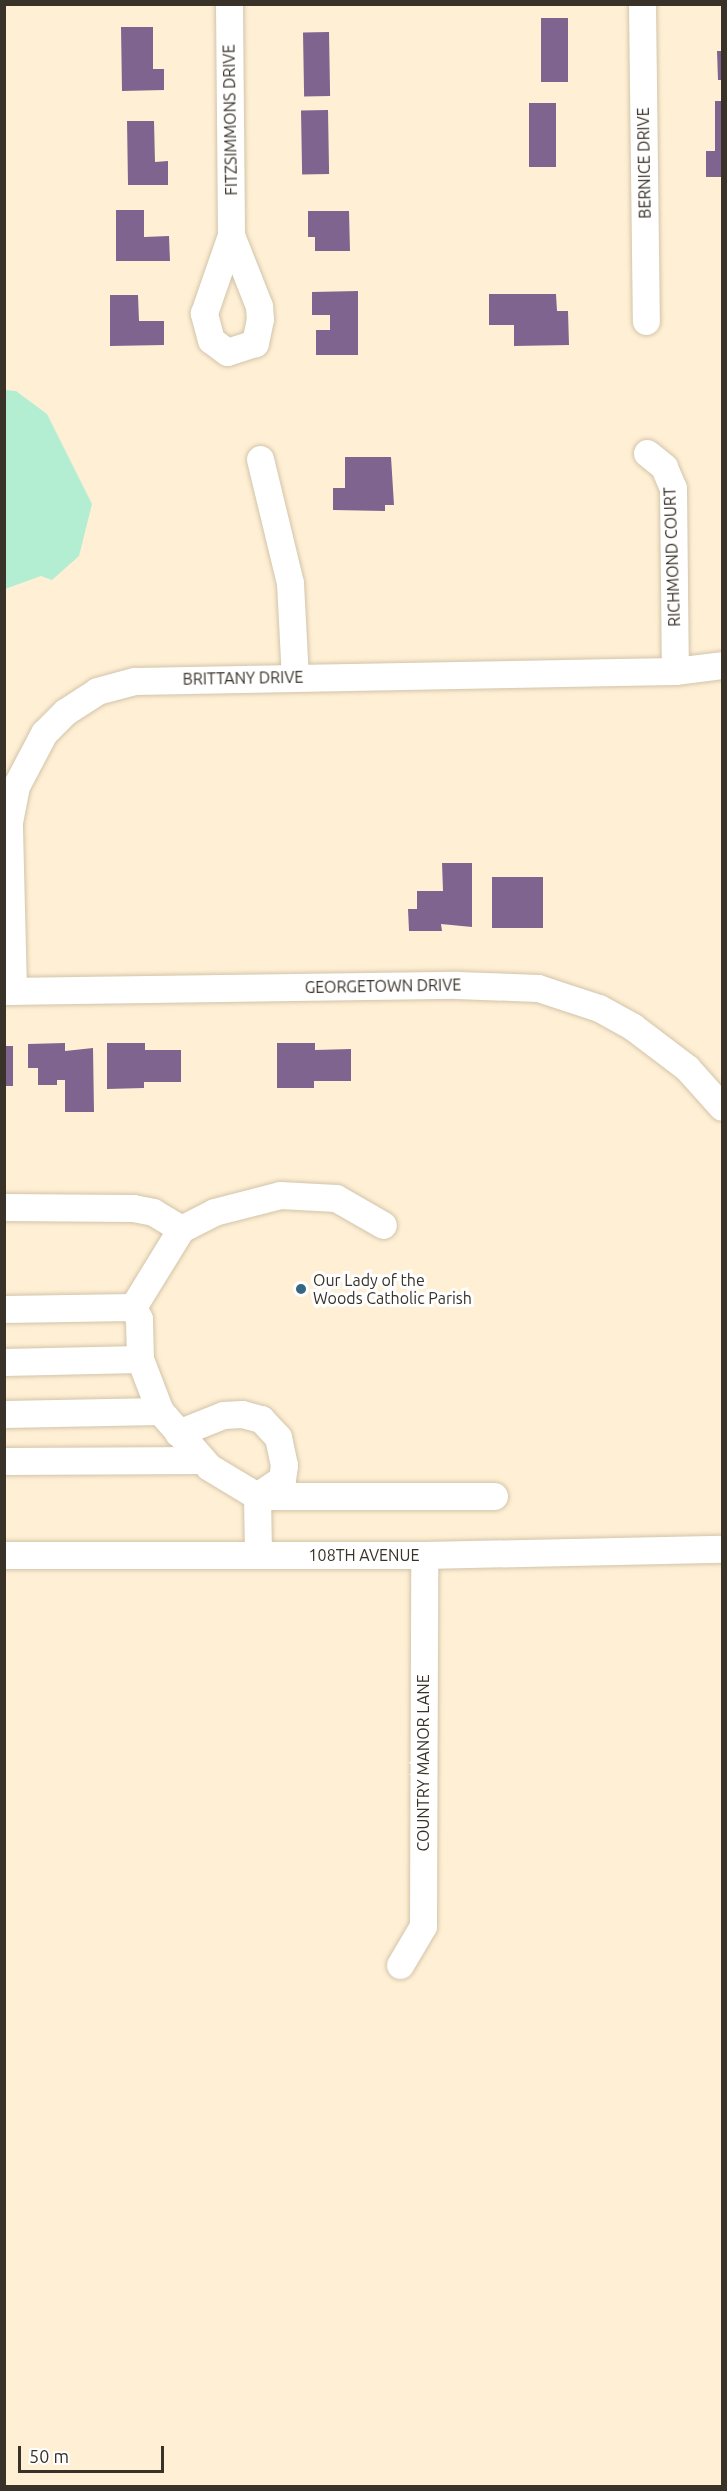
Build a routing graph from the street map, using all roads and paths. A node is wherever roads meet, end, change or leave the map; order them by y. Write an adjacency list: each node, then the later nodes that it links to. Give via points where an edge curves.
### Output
1 (229, 4): 3 (street, FITZSIMMONS DRIVE)
2 (642, 4): 4 (street, BERNICE DRIVE)
3 (231, 235)
4 (646, 321)
5 (647, 453): 8 (street, RICHMOND COURT, via 664,467 673,488)
6 (260, 459): 9 (street, via 290,583)
7 (723, 665): 8 (street, BRITTANY DRIVE)
8 (675, 670): 9 (street, BRITTANY DRIVE)
9 (295, 677): 10 (street, BRITTANY DRIVE, via 135,681 97,691 65,712 44,733 16,786 9,822)
10 (9, 991): 11 (street, GEORGETOWN DRIVE, via 457,985 538,988 599,1008 633,1027 687,1068)
11 (723, 1107)
12 (4, 1207): 14 (street, via 134,1208 153,1212)
13 (383, 1225): 14 (street, via 336,1197 280,1195 214,1212)
14 (182, 1229): 15 (street)
15 (133, 1307): 16 (street); 17 (street, via 139,1319)
16 (4, 1309)
17 (141, 1359): 18 (street); 19 (street)
18 (4, 1362)
19 (160, 1411): 20 (street); 21 (street)
20 (4, 1414)
21 (178, 1433): 22 (street); 24 (street, via 223,1414 261,1419 278,1437 284,1465 282,1479)
22 (202, 1460): 23 (street); 24 (street)
23 (4, 1461)
24 (257, 1496): 25 (street); 28 (street)
25 (494, 1496)
26 (723, 1549): 29 (street, 108TH AVENUE)
27 (4, 1555): 28 (street, 108TH AVENUE)
28 (258, 1555): 29 (street, 108TH AVENUE)
29 (424, 1555): 30 (street, COUNTRY MANOR LANE, via 423,1926)
30 (400, 1965)

